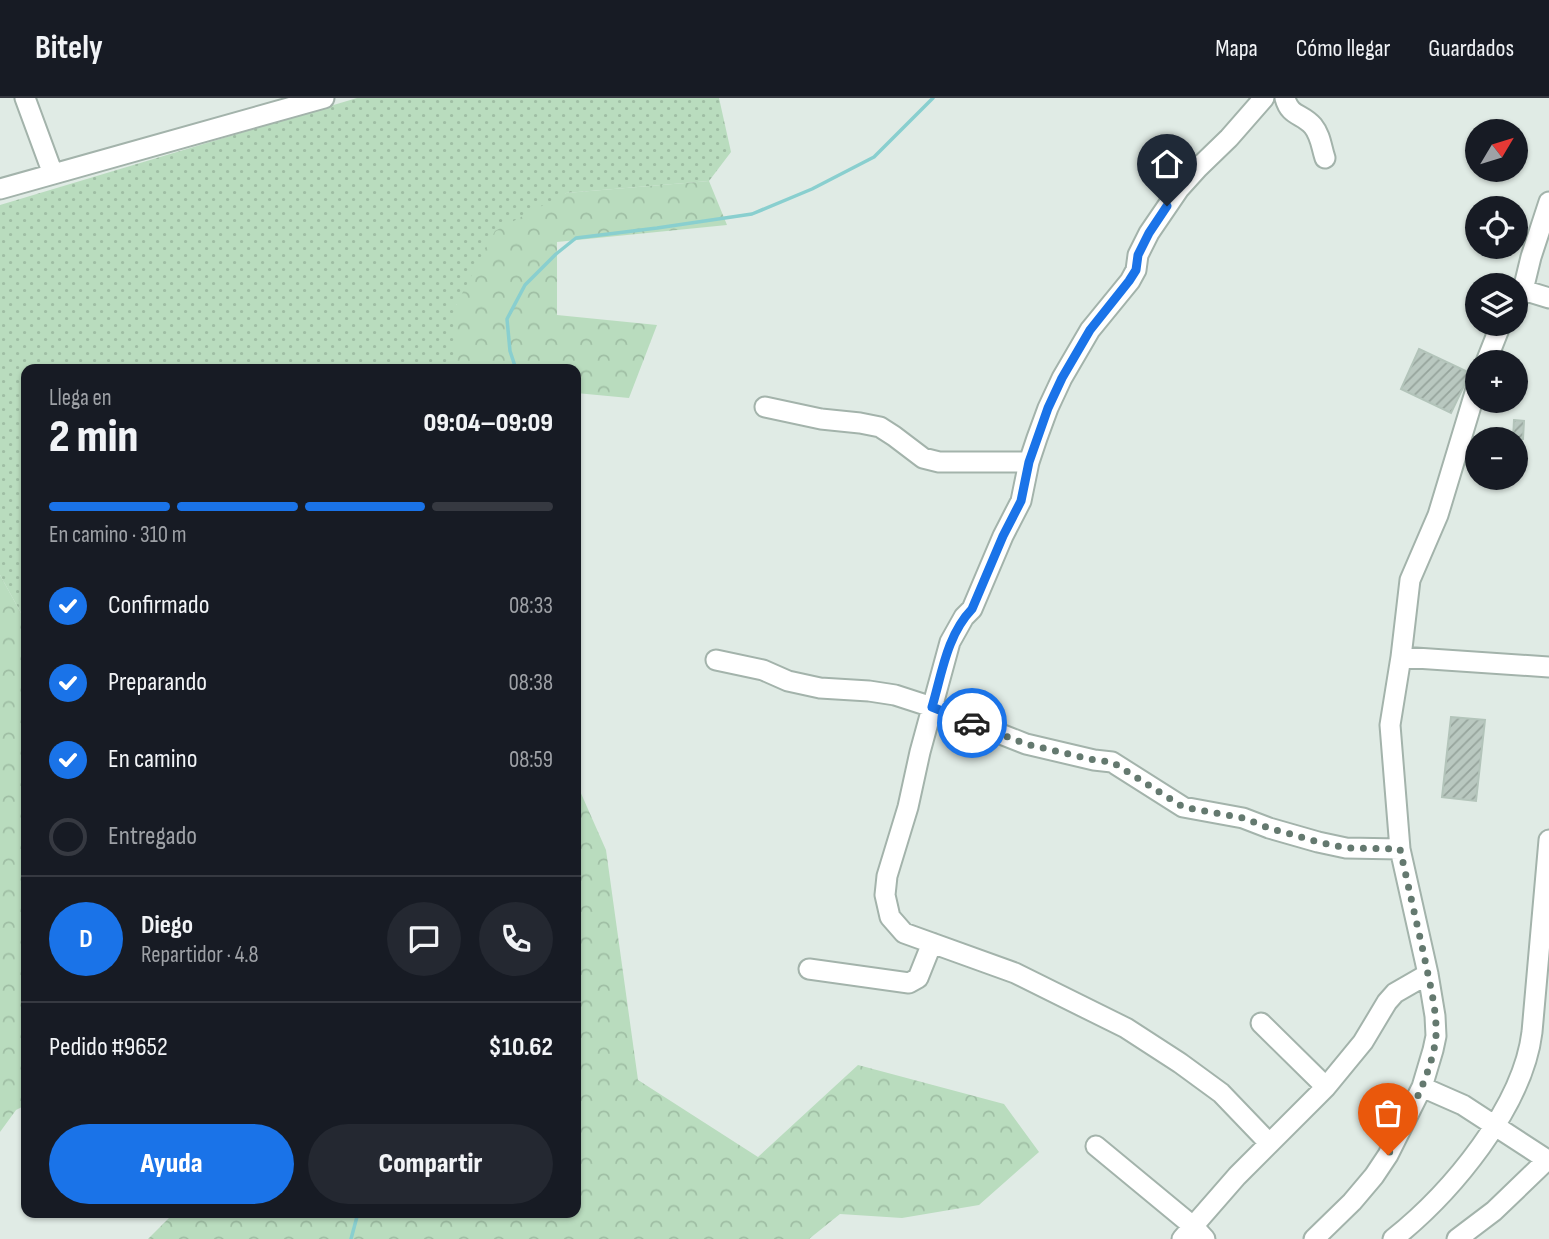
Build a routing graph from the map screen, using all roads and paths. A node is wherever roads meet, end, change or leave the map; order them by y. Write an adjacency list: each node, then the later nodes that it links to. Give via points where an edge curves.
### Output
1 (25, 98): 6 (street)
2 (324, 98): 6 (street)
3 (1264, 98): 14 (street, via 1179,189 1155,224 1138,255 1136,270 1090,330 1062,378)
4 (1285, 98): 5 (street, via 1291,111 1309,121 1318,133)
5 (1325, 158)
6 (53, 174): 7 (street)
7 (0, 190)
8 (1549, 202): 9 (street)
9 (1526, 273)
10 (1528, 296): 11 (street)
11 (1549, 298)
12 (765, 407): 14 (street, via 880,427 923,458 939,462)
13 (1469, 413): 15 (street, via 1438,515 1410,580)
14 (1029, 462): 18 (street, via 1021,501 972,609 950,642)
15 (1401, 657): 17 (street); 20 (street, via 1390,725)
16 (716, 660): 18 (street, via 820,688 895,695)
17 (1549, 667)
18 (932, 707): 20 (street, via 1026,744 1112,762 1183,807 1243,818 1346,848); 22 (street, via 885,895 897,928)
19 (1549, 840): 21 (street)
20 (1400, 849): 24 (street)
21 (1546, 908): 25 (street)
22 (932, 943): 23 (street, via 918,978 909,984); 30 (street, via 1015,973 1126,1028 1221,1093)
23 (809, 969)
24 (1428, 974): 27 (street, via 1395,993); 28 (street, via 1436,1036)
25 (1541, 1009): 29 (street, via 1525,1066)
26 (1261, 1023): 27 (street)
27 (1326, 1087): 30 (street)
28 (1422, 1087): 29 (street, via 1463,1105); 34 (street, via 1374,1176)
29 (1495, 1127): 32 (street); 35 (street, via 1428,1207)
30 (1269, 1143): 33 (street, via 1237,1176)
31 (1096, 1146): 33 (street)
32 (1548, 1160): 36 (street)
33 (1194, 1235)
34 (1314, 1239)
35 (1392, 1239)
36 (1457, 1239)

